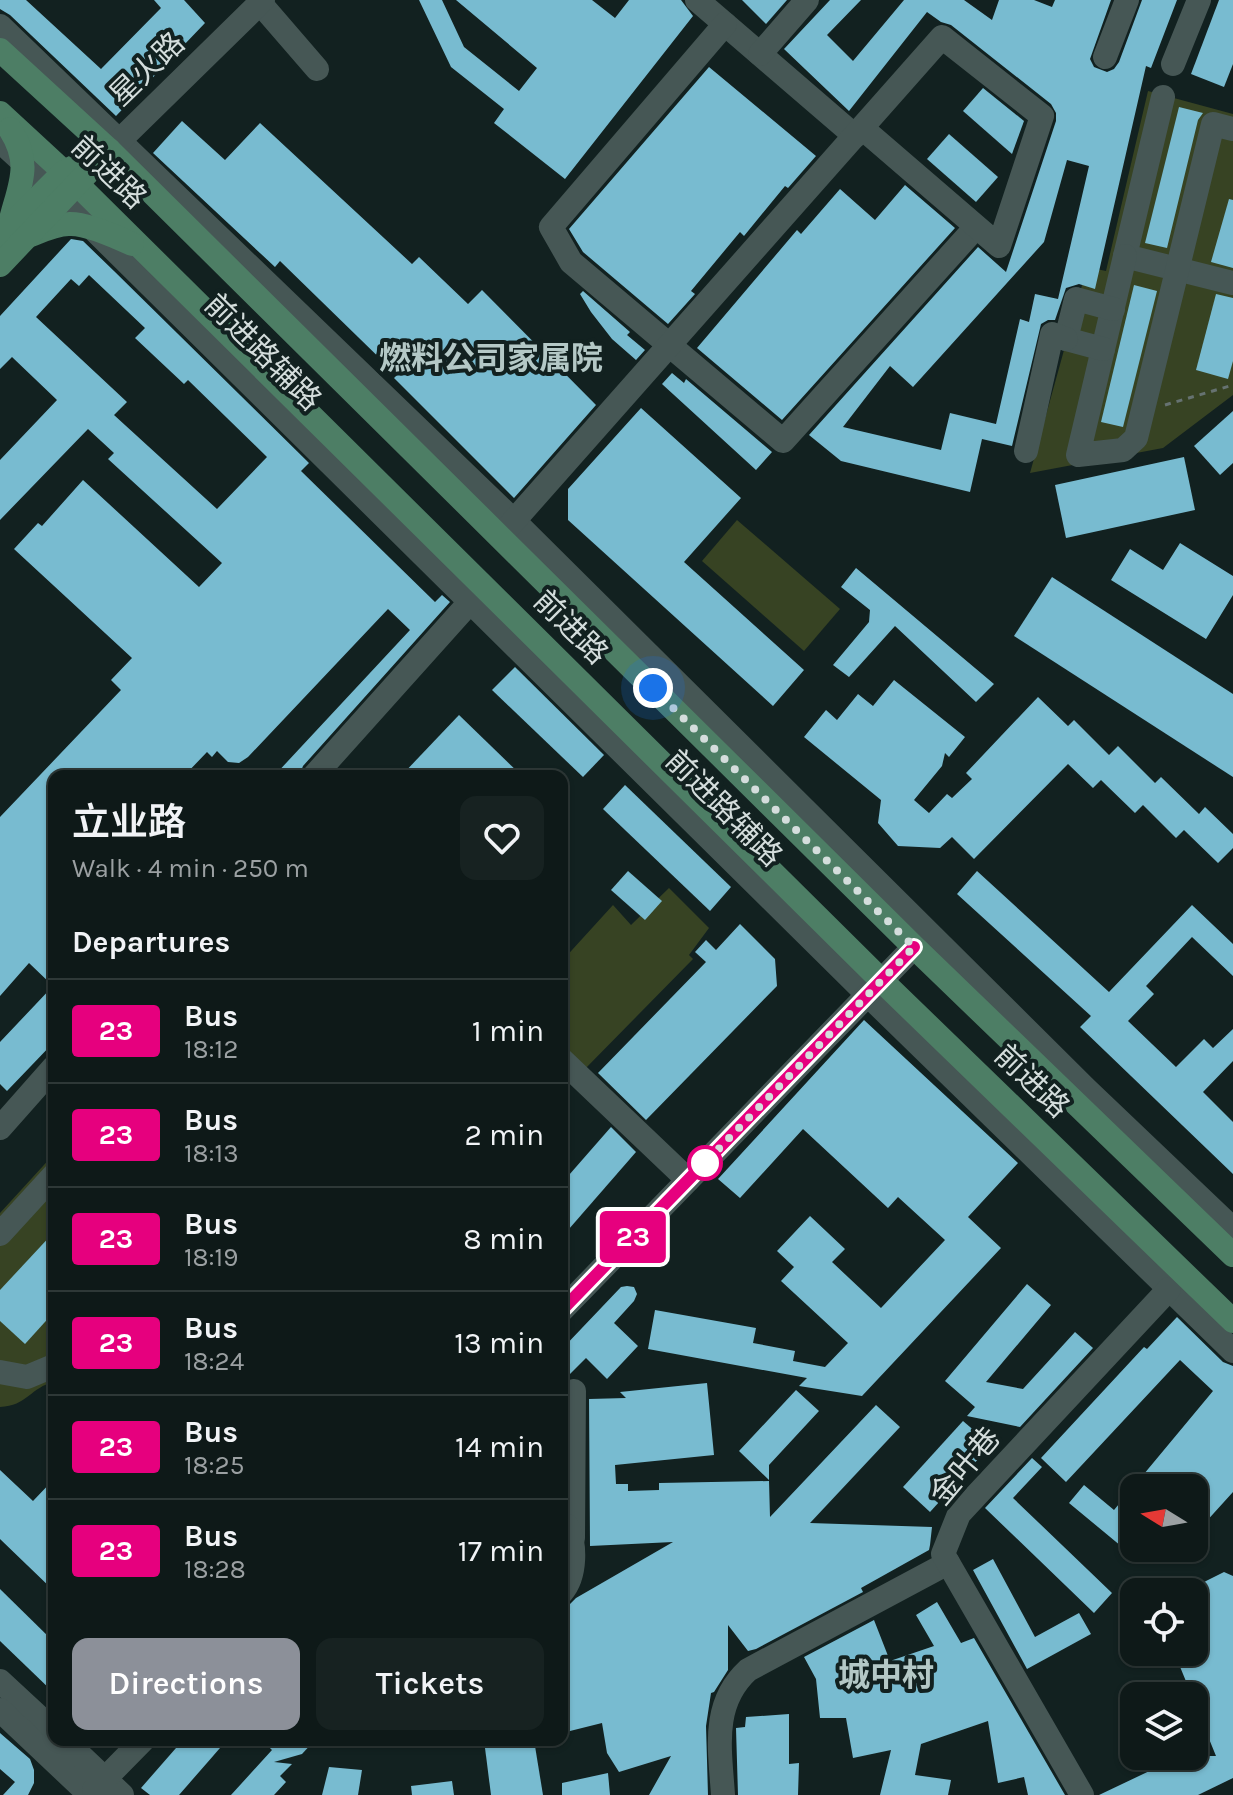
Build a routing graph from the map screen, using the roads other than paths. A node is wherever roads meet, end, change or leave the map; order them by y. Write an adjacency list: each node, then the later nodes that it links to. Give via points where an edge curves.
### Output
1 (697, 0): 6 (street)
2 (807, 0): 9 (street)
3 (1127, 0): 10 (street)
4 (1199, 0): 11 (street)
5 (262, 2): 12 (street); 18 (street, 星火路)
6 (725, 24): 9 (street); 31 (street, via 551,227 571,262)
7 (0, 26): 18 (street)
8 (0, 50): 18 (main road, 前进路)
9 (760, 54): 16 (street)
10 (1105, 57)
11 (1173, 64)
12 (317, 69)
13 (1163, 97): 25 (street)
14 (0, 114): 19 (main road, via 19,142); 20 (main road, 前进路)
15 (1233, 129): 27 (street, via 1213,124)
16 (858, 132): 21 (street); 21 (street, via 942,37 1042,116 999,246); 31 (street)
17 (0, 141): 19 (street, 前进路辅路)
18 (115, 145): 20 (main road); 34 (main road, 前进路)
19 (25, 164): 20 (street, 前进路辅路); 23 (main road)
20 (63, 185): 22 (street, 前进路辅路); 23 (main road); 24 (main road, 前进路)
21 (976, 227): 31 (street, via 783,441)
22 (95, 230): 23 (main road, via 73,223); 24 (main road); 35 (street, 前进路辅路)
23 (13, 232): 26 (main road)
24 (143, 249): 35 (main road, 前进路)
25 (1125, 256): 27 (street); 29 (street)
26 (0, 265)
27 (1176, 269): 28 (street); 32 (street, via 1136,438 1123,450 1078,455)
28 (1233, 283)
29 (1113, 309): 30 (street, via 1076,299); 32 (street)
30 (1066, 339): 32 (street); 33 (street, via 1052,334)
31 (670, 345): 34 (street)
32 (1103, 349)
33 (1026, 451)
34 (507, 529): 37 (main road, 前进路); 44 (street, 前进路辅路)
35 (477, 594): 36 (street); 38 (main road, 前进路)
36 (319, 770)
37 (914, 947): 38 (street); 46 (main road, 前进路)
38 (875, 988): 42 (street); 47 (street); 49 (main road, 前进路)
39 (568, 1066): 42 (street)
40 (48, 1074): 41 (street)
41 (0, 1128)
42 (688, 1180): 48 (street)
43 (48, 1182): 45 (street)
44 (1233, 1229)
45 (0, 1234)
46 (1233, 1255)
47 (1169, 1289): 50 (street); 55 (street, 金叶巷, via 959,1514 943,1554)
48 (568, 1304)
49 (1233, 1321)
50 (1233, 1351)
51 (48, 1368): 52 (street, via 27,1377)
52 (0, 1372)
53 (568, 1398): 54 (street, via 574,1391)
54 (568, 1530): 56 (street)
55 (948, 1563): 63 (street, via 748,1670 732,1685 718,1730); 64 (street)
56 (568, 1581)
57 (0, 1681): 59 (street)
58 (0, 1710): 62 (street)
59 (48, 1725)
60 (68, 1746): 62 (street)
61 (138, 1746): 62 (street)
62 (99, 1792)
63 (723, 1795)
64 (1082, 1795)

